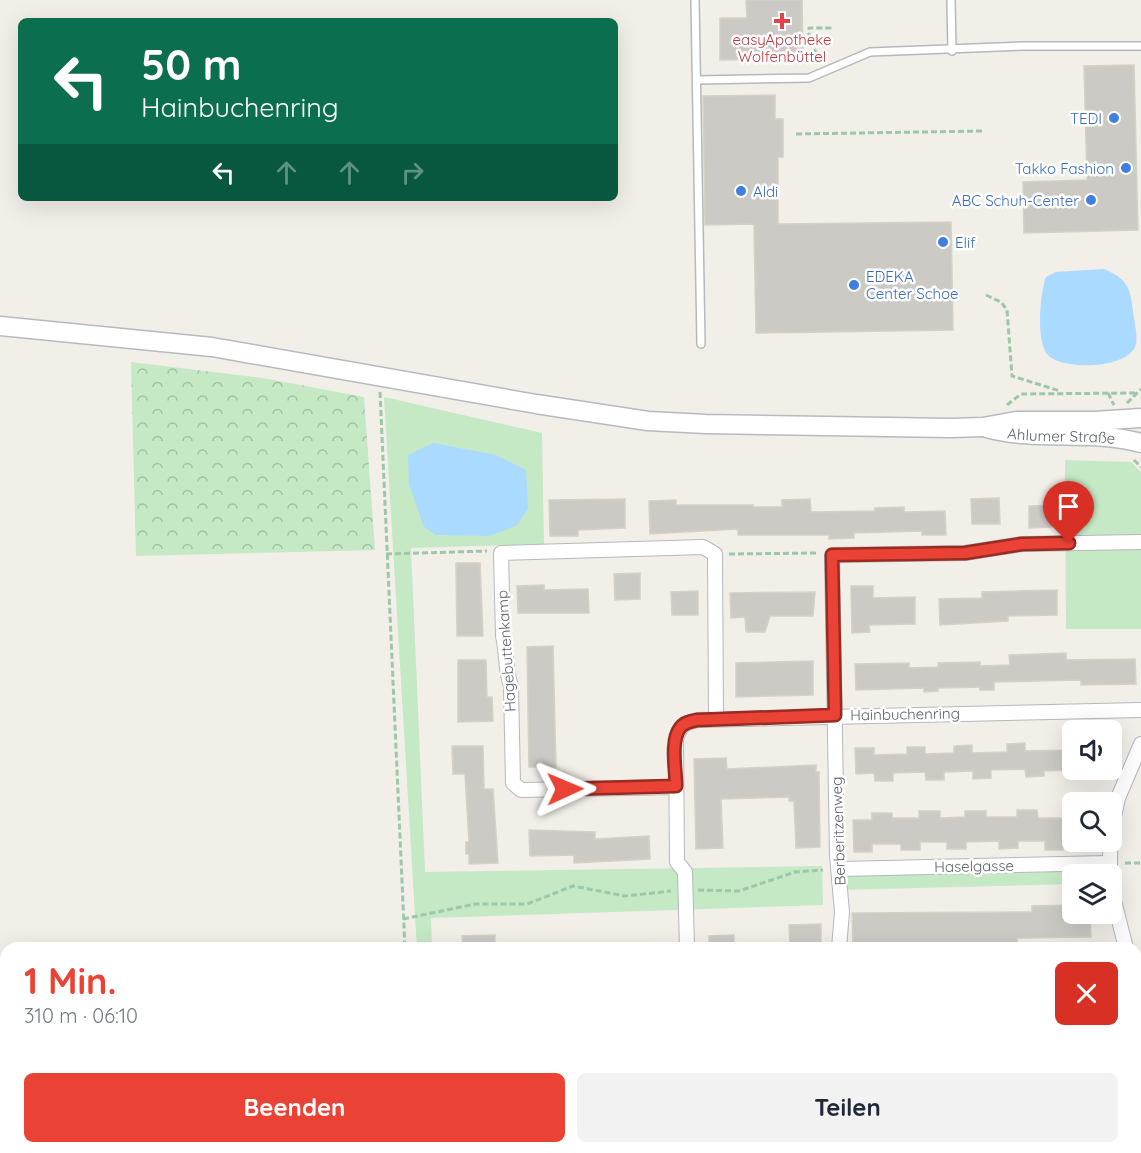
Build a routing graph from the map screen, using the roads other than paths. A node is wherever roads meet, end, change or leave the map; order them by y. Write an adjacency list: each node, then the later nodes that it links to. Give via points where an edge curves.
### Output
1 (695, 0): 5 (lane)
2 (951, 0): 4 (lane)
3 (1141, 46): 4 (lane, via 1025,46)
4 (952, 51): 5 (lane, via 870,52 809,78)
5 (697, 80): 7 (lane)
6 (0, 326): 9 (main road, Ahlumer Straße, via 212,347 648,421)
7 (701, 344)
8 (1141, 418): 9 (main road, Ahlumer Straße, via 1016,421); 10 (main road, Ahlumer Straße)
9 (983, 427): 10 (main road, Ahlumer Straße, via 1007,434)
10 (1141, 440)
11 (1141, 542): 13 (street, Berberitzenweg, via 1022,544 965,553 832,555)
12 (1141, 710): 13 (street, Hainbuchenring)
13 (835, 715): 14 (street, Hainbuchenring); 18 (street, Berberitzenweg)
14 (716, 719): 16 (street, Hainbuchenring, via 697,720 680,727 676,739); 16 (street, Hagebuttenkamp, via 714,554 703,547 501,553 503,636 511,687 513,783 521,790)
15 (1141, 744): 17 (street)
16 (676, 786): 21 (street, Hainbuchenring, via 677,862 685,872)
17 (1121, 792)
18 (840, 869): 19 (street, Haselgasse); 22 (street, Berberitzenweg)
19 (1062, 869)
20 (1120, 924): 23 (street)
21 (687, 942)
22 (839, 942)
23 (1124, 942)

